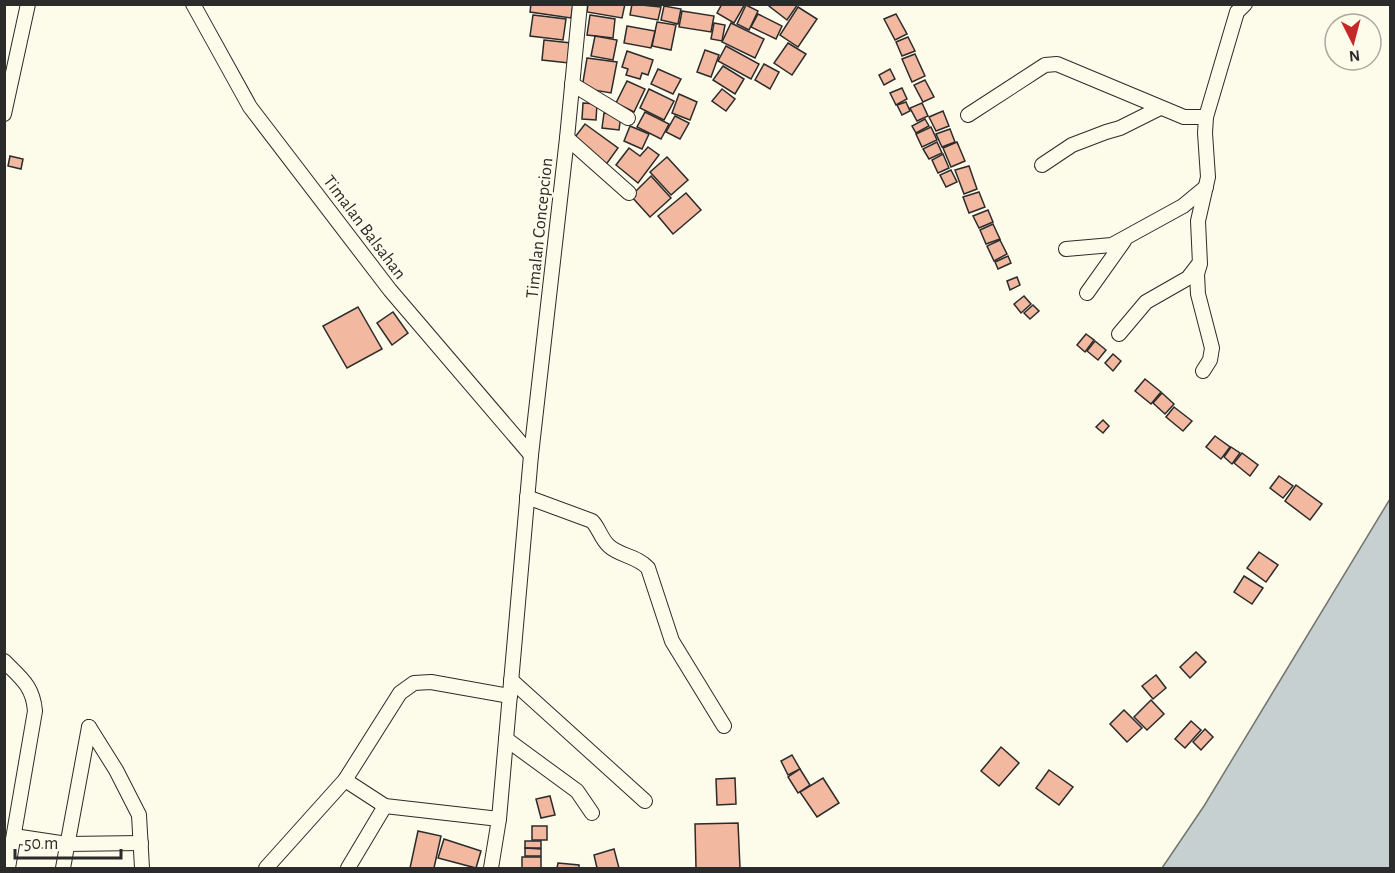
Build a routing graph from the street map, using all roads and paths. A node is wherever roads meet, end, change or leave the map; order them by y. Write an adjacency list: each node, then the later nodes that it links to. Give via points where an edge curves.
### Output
1 (28, 4): 7 (street)
2 (193, 4): 21 (street, Timalan Balsahan, via 250,107 390,290)
3 (580, 4): 5 (street, Timalan Concepcion)
4 (1245, 4): 9 (street, via 1237,12)
5 (572, 84): 10 (street); 11 (street, Timalan Concepcion)
6 (1160, 108): 8 (street, via 1057,64 1045,65); 9 (street, via 1184,117); 12 (street, via 1072,145)
7 (4, 114)
8 (968, 114)
9 (1206, 117): 13 (street)
10 (628, 118)
11 (567, 138): 14 (street); 21 (street, Timalan Concepcion)
12 (1042, 165)
13 (1206, 187): 15 (street, via 1183,206); 17 (street, via 1198,221)
14 (629, 193)
15 (1125, 239): 16 (street, via 1106,246); 18 (street)
16 (1066, 249)
17 (1200, 264): 19 (street, via 1188,278 1146,302); 20 (street, via 1198,294 1212,348)
18 (1087, 293)
19 (1119, 334)
20 (1203, 371)
21 (531, 455): 22 (street, Timalan Concepcion)
22 (527, 497): 24 (street, Timalan Concepcion); 26 (street, via 592,521 611,548 642,561 648,568 672,641)
23 (4, 661): 33 (street, via 34,697)
24 (511, 680): 25 (street, Timalan Concepcion); 29 (street)
25 (510, 696): 27 (street, Timalan Concepcion); 28 (street, via 431,682 414,683 400,693)
26 (724, 726)
27 (506, 739): 31 (street, via 577,791); 32 (street, Timalan Concepcion)
28 (345, 780): 30 (street); 39 (street)
29 (645, 801)
30 (385, 806): 32 (street); 40 (street)
31 (592, 813)
32 (499, 819): 41 (street, Timalan Concepcion)
33 (14, 836): 35 (street); 36 (street)
34 (141, 843): 35 (street); 35 (street, via 139,815 89,727); 38 (street)
35 (67, 844): 37 (street)
36 (8, 868)
37 (63, 868)
38 (142, 868)
39 (266, 868)
40 (348, 868)
41 (491, 868)

